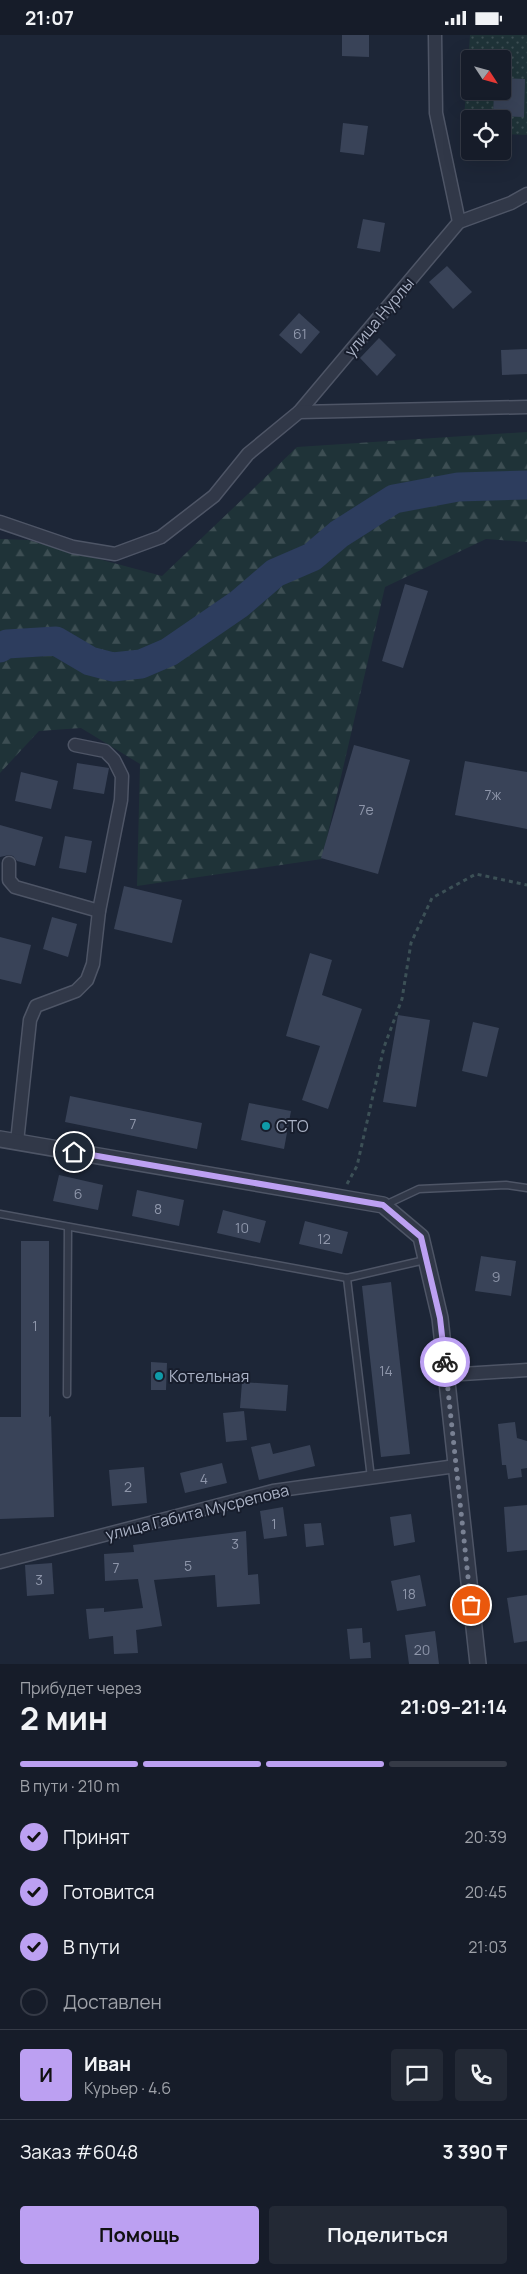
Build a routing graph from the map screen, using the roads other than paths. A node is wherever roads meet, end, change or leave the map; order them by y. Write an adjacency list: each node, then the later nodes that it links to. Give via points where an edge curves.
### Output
1 (435, 35): 3 (street, via 436,113)
2 (527, 194): 3 (street, улица Нурлы)
3 (459, 223): 5 (street, улица Нурлы)
4 (527, 407): 5 (street)
5 (299, 412): 6 (street, улица Нурлы, via 248,454 214,496 161,537 115,554 72,547)
6 (0, 522)
7 (75, 745): 9 (street, via 105,751 122,776 121,801)
8 (9, 863): 9 (street, via 9,880 15,887)
9 (99, 911): 11 (street, via 93,964 87,980 76,991 36,1006 30,1019)
10 (0, 1139): 11 (street)
11 (17, 1142): 13 (street)
12 (527, 1188): 13 (lane, via 506,1185 419,1189)
13 (383, 1205): 16 (street, via 421,1237)
14 (0, 1215): 15 (lane)
15 (68, 1227): 17 (lane); 20 (lane)
16 (426, 1259): 17 (lane); 19 (street, via 440,1318)
17 (347, 1278): 22 (lane)
18 (527, 1370): 19 (street)
19 (446, 1375): 21 (street)
20 (67, 1394)
21 (456, 1466): 22 (street, улица Габита Мусрепова); 24 (street)
22 (371, 1478): 23 (street, улица Габита Мусрепова, via 273,1491)
23 (0, 1562)
24 (478, 1664)

